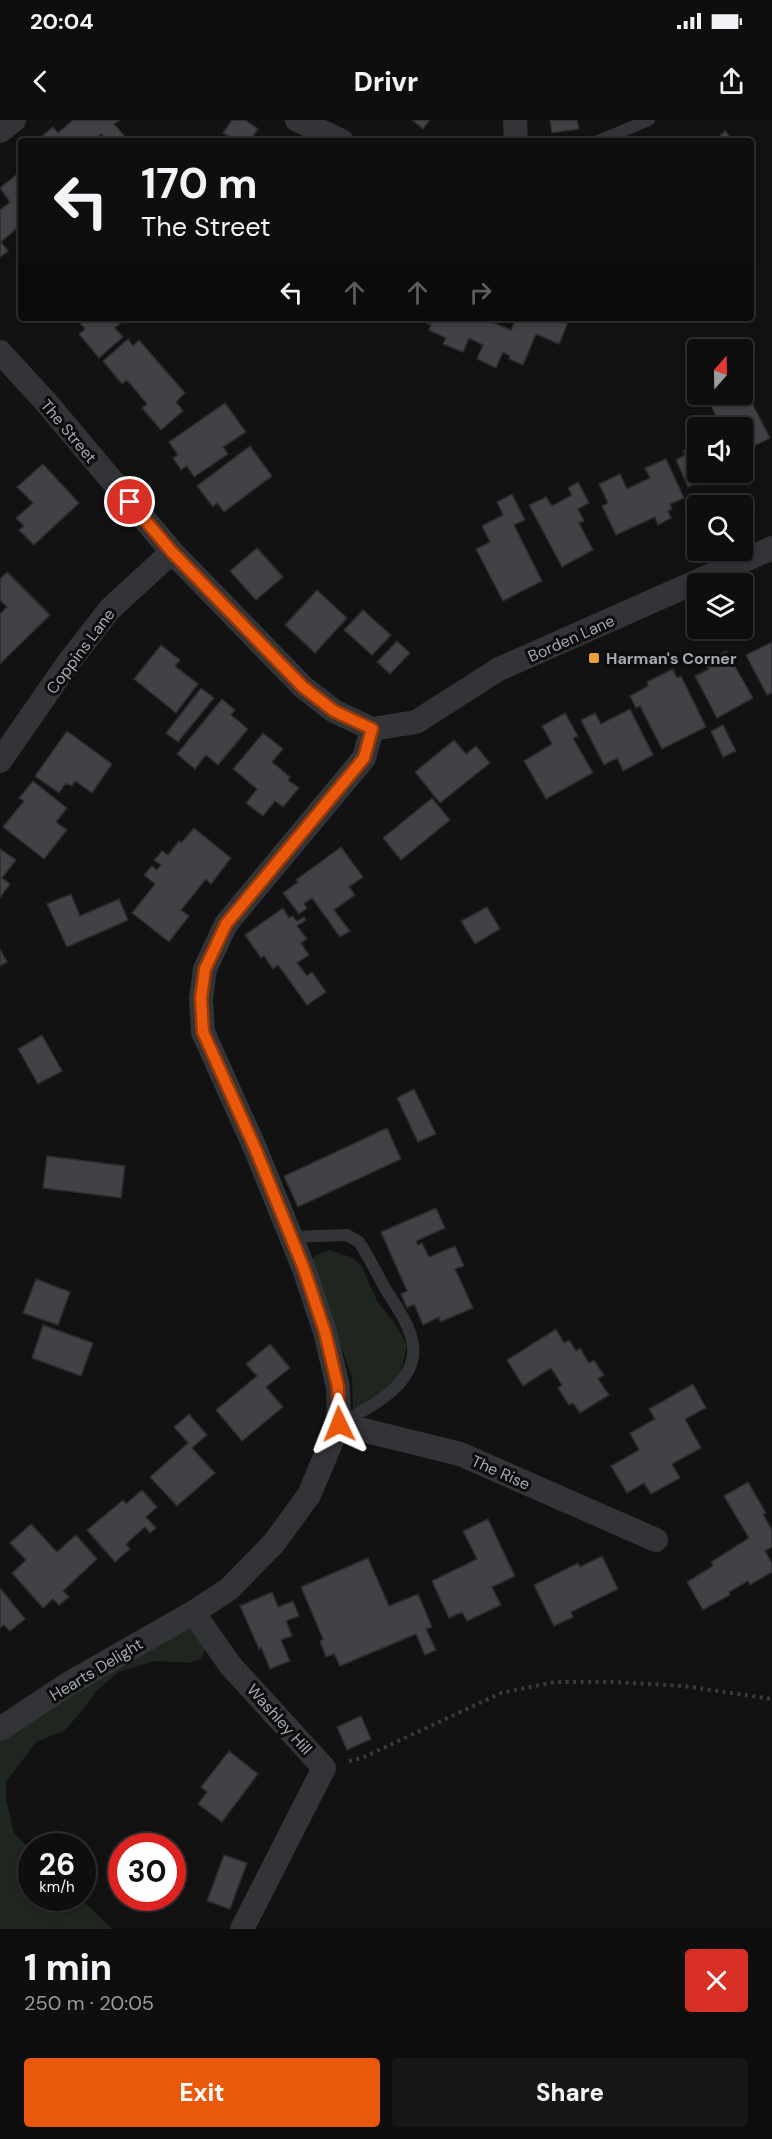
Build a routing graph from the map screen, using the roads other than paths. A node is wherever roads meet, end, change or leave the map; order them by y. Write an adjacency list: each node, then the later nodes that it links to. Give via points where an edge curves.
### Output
1 (14, 120): 5 (street)
2 (297, 120): 6 (street)
3 (515, 120): 7 (street)
4 (649, 120): 8 (lane)
5 (0, 131)
6 (336, 138)
7 (516, 138)
8 (605, 138)
9 (0, 352): 11 (street, The Street)
10 (772, 548): 12 (street, Borden Lane, via 499,669 416,722)
11 (172, 552): 12 (street, The Street, via 303,687 334,711); 13 (street, Coppins Lane, via 110,609)
12 (372, 729): 14 (street, via 364,758 226,924 205,969 201,998 203,1032)
13 (0, 761)
14 (291, 1237): 15 (street, via 325,1332 338,1387); 15 (lane, via 347,1235 359,1242 413,1341 414,1355 404,1378 370,1407)
15 (339, 1424): 16 (street, The Rise, via 460,1454); 17 (street, Hearts Delight, via 309,1495 274,1543 229,1589)
16 (656, 1540)
17 (194, 1611): 18 (street, Hearts Delight, via 68,1684); 19 (street, Washley Hill, via 230,1665 324,1768)
18 (0, 1729)
19 (242, 1929)

